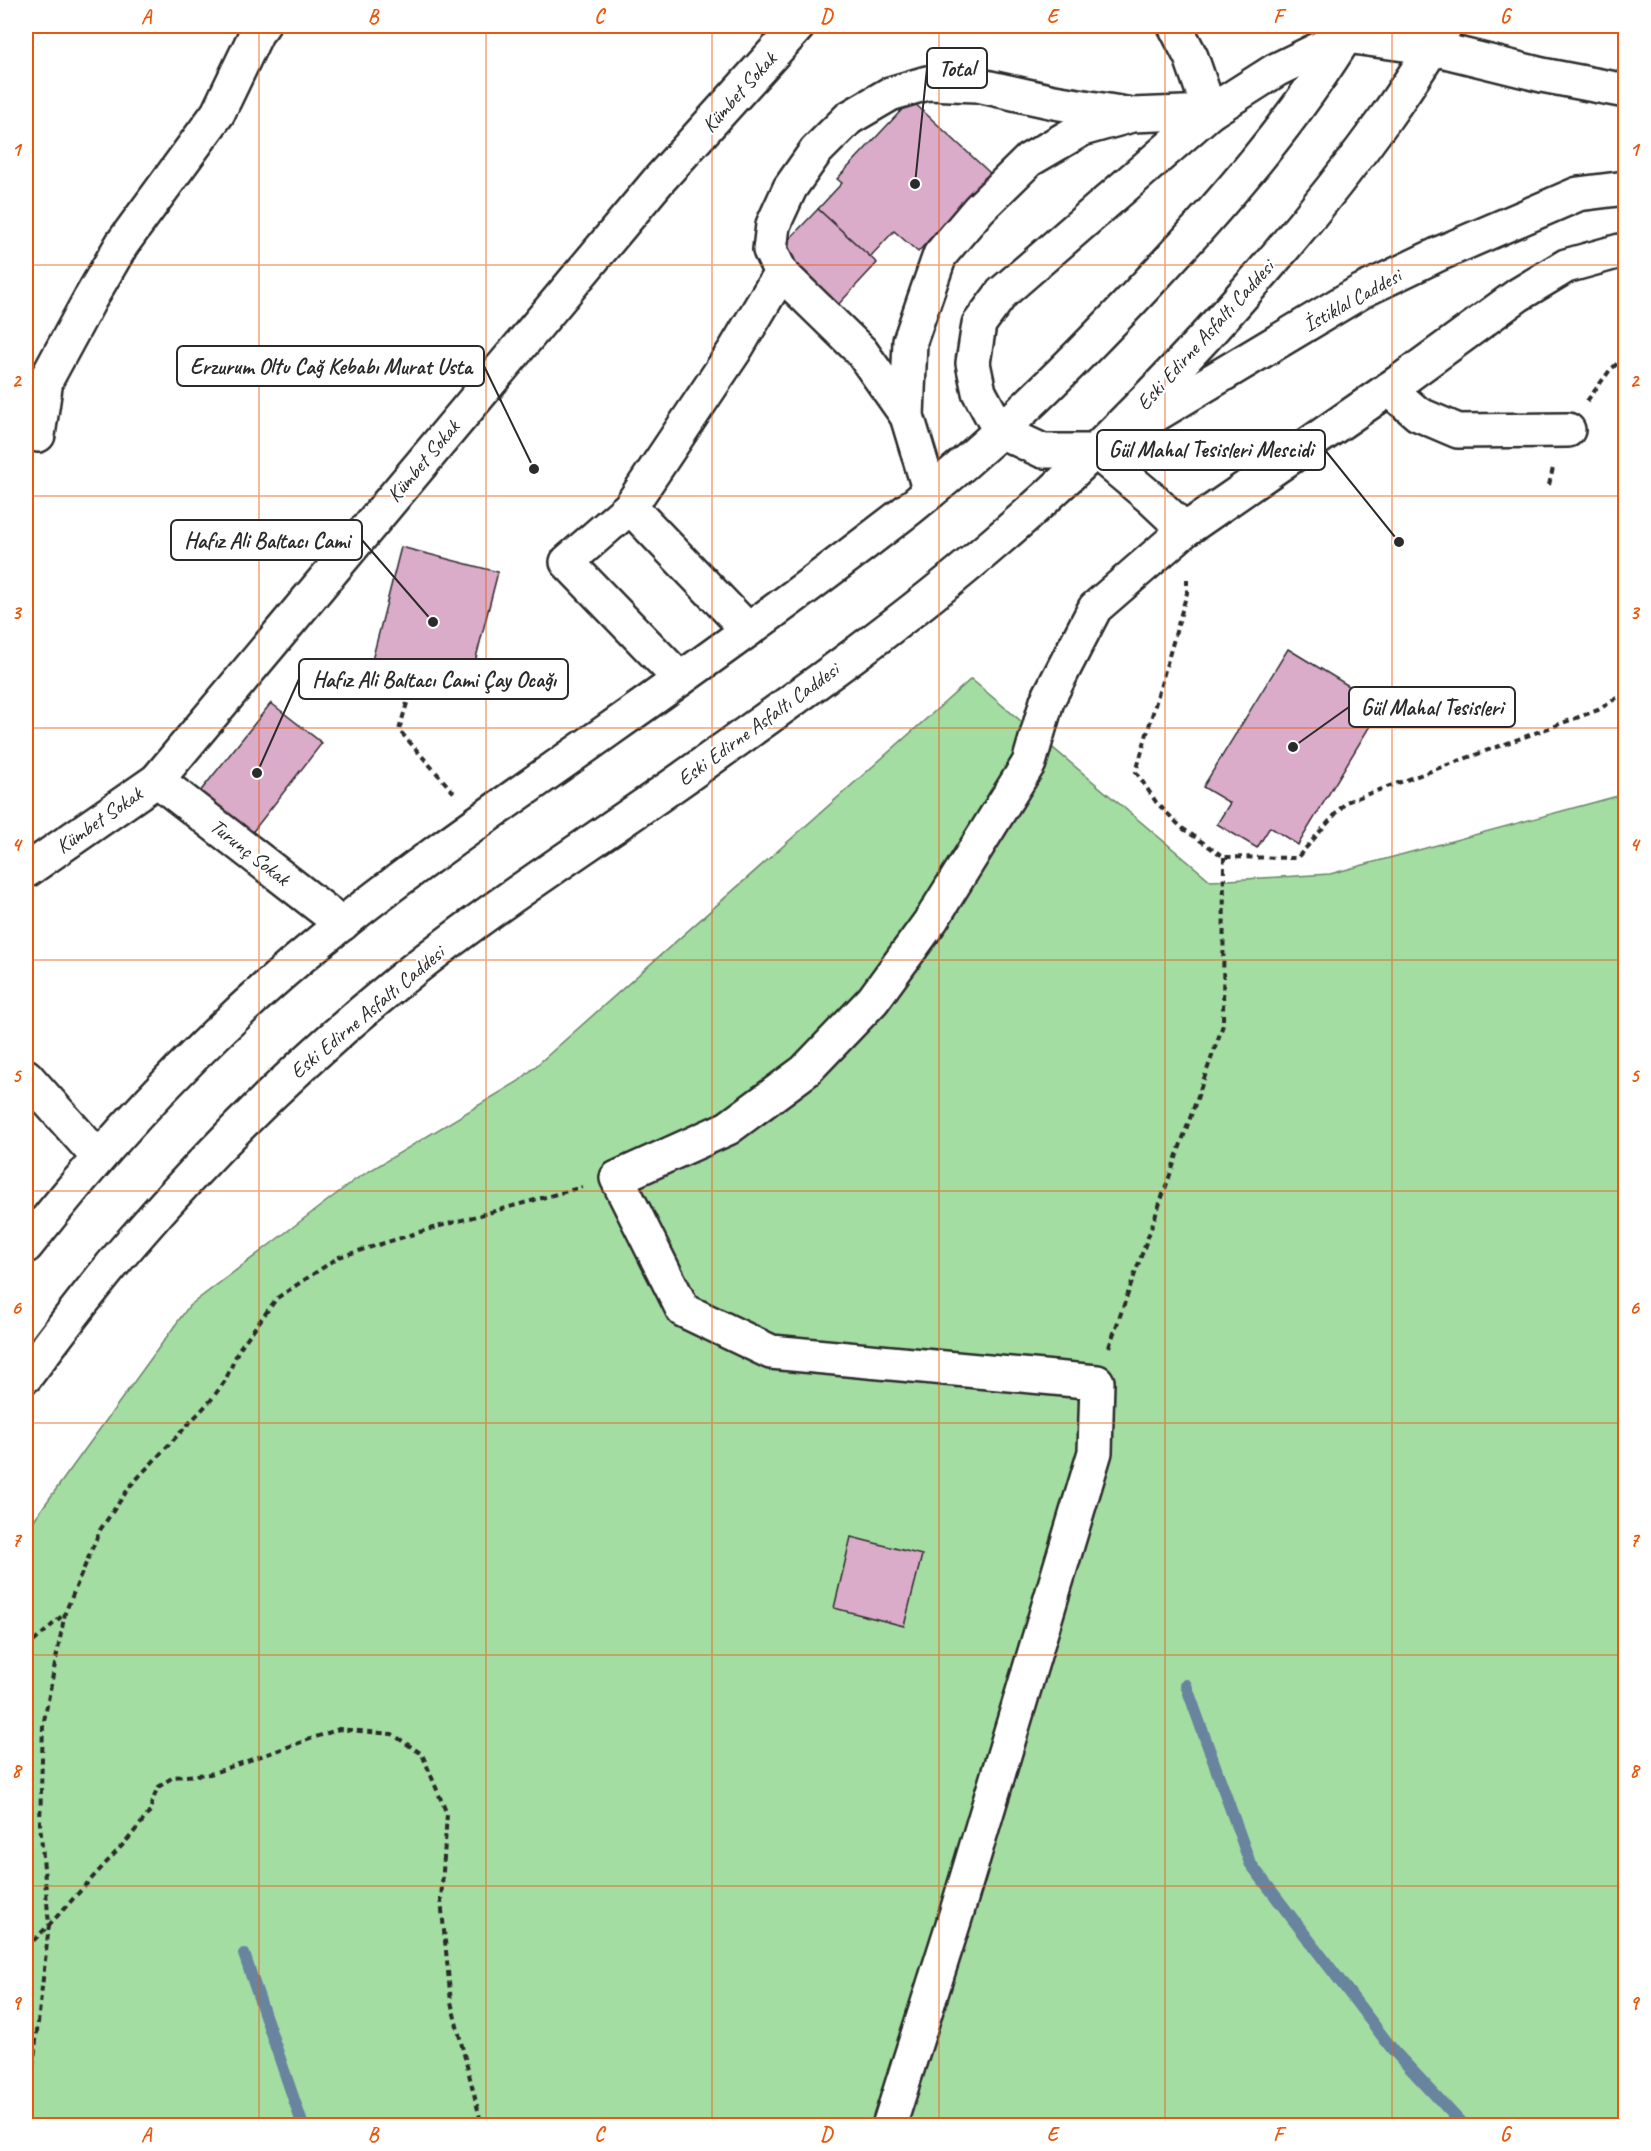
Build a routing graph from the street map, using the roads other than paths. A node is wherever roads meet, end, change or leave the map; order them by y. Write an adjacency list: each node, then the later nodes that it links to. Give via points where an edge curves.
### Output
1 (262, 26): 16 (main road, via 218,113 122,244 90,299 46,380)
2 (798, 26): 23 (main road, Kümbet Sokak, via 658,181)
3 (1175, 26): 7 (main road, via 1191,57)
4 (1339, 29): 5 (main road); 7 (main road); 15 (main road, via 1253,164 1191,237)
5 (1439, 37): 6 (main road, via 1542,75); 17 (main road, Eski Edirne Asfaltı Caddesi, via 1366,144 1284,248 1192,353)
6 (1626, 91)
7 (1210, 112): 8 (main road); 15 (main road, via 1002,293 980,324 973,363 979,392)
8 (1132, 116): 11 (main road, via 977,85 927,83 890,94 849,118 816,152 790,188 773,225 770,250); 13 (main road, via 1082,129 1029,160 940,255 910,341)
9 (1626, 188): 17 (main road, İstiklal Caddesi, via 1578,194 1362,291)
10 (1626, 251): 12 (main road, via 1566,266 1518,295)
11 (781, 273): 13 (main road, via 861,351); 19 (main road, via 735,350)
12 (1389, 389): 14 (main road, via 1418,414 1458,431); 20 (main road)
13 (907, 416): 18 (main road)
14 (1569, 430)
15 (1000, 431): 17 (main road, via 1043,451); 18 (main road)
16 (38, 435)
17 (1095, 451): 20 (main road); 29 (main road, Eski Edirne Asfaltı Caddesi, via 998,540 910,612 705,763 463,932 339,1032 191,1176 128,1246)
18 (930, 492): 21 (main road)
19 (630, 507): 21 (main road); 22 (main road, via 567,562)
20 (1185, 530): 30 (main road, via 1095,608 1047,701 1029,763 932,919 873,1000 805,1071 728,1128 617,1178 683,1310 771,1352 1097,1382 1095,1452)
21 (748, 630): 22 (main road)
22 (680, 679): 25 (main road, via 399,878)
23 (157, 780): 24 (main road, Kümbet Sokak); 25 (main road, Turunç Sokak)
24 (26, 871)
25 (342, 924): 27 (main road, via 213,1036)
26 (26, 1076): 27 (main road)
27 (98, 1157): 28 (main road)
28 (26, 1246)
29 (26, 1376)
30 (889, 2126)

